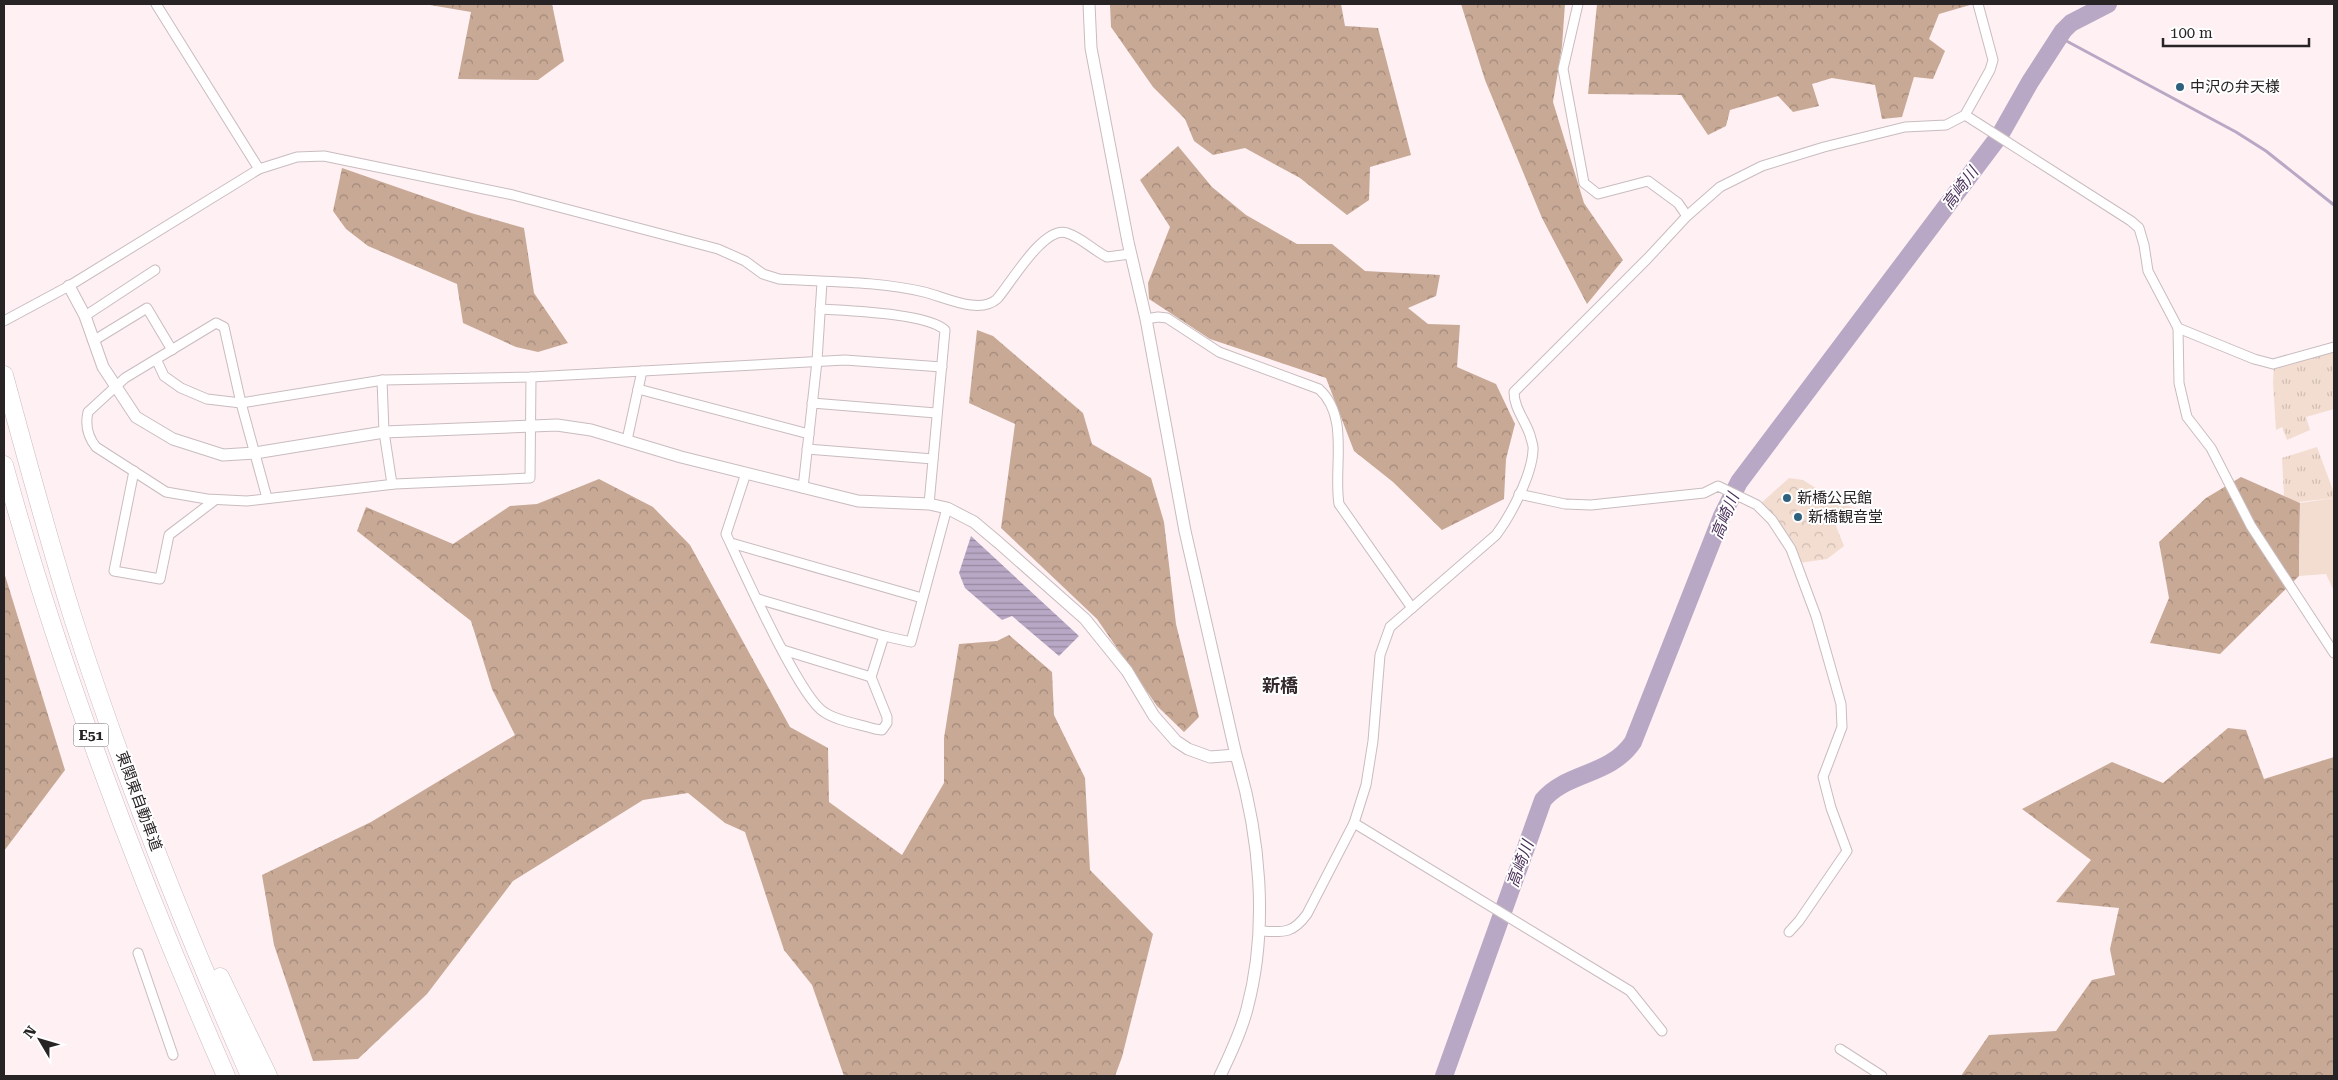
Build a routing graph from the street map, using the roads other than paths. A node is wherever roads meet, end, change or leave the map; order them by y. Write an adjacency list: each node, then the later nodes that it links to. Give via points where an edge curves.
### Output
1 (156, 4): 6 (street)
2 (1089, 4): 8 (street, via 1091,48)
3 (1578, 4): 7 (street, via 1563,69 1584,183 1598,194 1648,181 1678,203)
4 (1978, 4): 5 (street, via 1992,60 1990,70)
5 (1965, 115): 7 (street, via 1946,125 1906,127 1762,166 1720,187); 16 (street, via 2131,221 2138,228 2144,245 2148,271)
6 (259, 169): 10 (street, via 297,157 324,156 394,169 513,195 718,250 770,277); 11 (street)
7 (1687, 216): 44 (street, via 1514,392 1534,449)
8 (1130, 254): 10 (street, via 1107,257 1075,236 1056,233 1034,251 997,299 986,305 905,288); 14 (street)
9 (155, 270): 13 (street)
10 (822, 282): 12 (street)
11 (69, 286): 13 (street); 15 (street)
12 (820, 309): 21 (street); 22 (street, via 903,317 939,325 946,330)
13 (84, 316): 17 (street)
14 (1146, 319): 52 (street, via 1167,318 1219,352 1319,389 1329,397 1339,437 1336,486 1339,504); 57 (street, via 1185,531)
15 (4, 321)
16 (2178, 328): 18 (street, via 2273,364); 55 (street, via 2179,383 2188,417 2211,448 2251,526)
17 (93, 341): 19 (street, via 147,308); 27 (street)
18 (2334, 347)
19 (172, 350): 20 (street); 29 (street, via 216,323 224,327)
20 (156, 360): 27 (street); 29 (street, via 164,376 181,388 207,399)
21 (817, 361): 22 (street); 23 (street); 30 (street)
22 (942, 367): 31 (street)
23 (642, 371): 25 (street); 28 (street)
24 (4, 375): 59 (highway, 東関東自動車道 / E51, via 39,507 74,620)
25 (531, 377): 26 (street); 32 (street)
26 (382, 380): 29 (street); 33 (street)
27 (115, 386): 37 (street, via 136,416 173,439 222,455); 40 (street, via 88,412 88,432 96,447)
28 (638, 389): 34 (street); 35 (street)
29 (241, 403): 37 (street)
30 (812, 403): 31 (street); 34 (street)
31 (936, 414): 38 (street)
32 (530, 425): 33 (street); 35 (street, via 566,426); 42 (street, via 530,478)
33 (384, 432): 37 (street); 42 (street)
34 (809, 434): 36 (street)
35 (627, 440): 41 (street)
36 (807, 449): 38 (street); 43 (street)
37 (255, 453): 45 (street)
38 (933, 459): 47 (street)
39 (4, 465): 63 (highway, 東関東自動車道 / E51, via 86,722 131,846)
40 (134, 471): 46 (street, via 166,492); 46 (street, via 114,571 160,579 169,535)
41 (746, 473): 43 (street); 49 (street, via 726,534)
42 (392, 484): 45 (street)
43 (803, 488): 47 (street, via 858,501)
44 (1519, 494): 52 (street, via 1496,535); 61 (street, via 1565,504 1591,505 1704,493 1718,486 1757,505 1772,520 1791,549 1816,616 1841,704 1842,727 1823,777 1847,851)
45 (268, 498): 46 (street)
46 (215, 500)
47 (929, 504): 48 (street)
48 (947, 508): 50 (street); 57 (street, via 974,522 1086,619 1128,671 1154,716 1176,741 1210,756)
49 (730, 543): 50 (street); 51 (street)
50 (922, 598): 53 (street, via 911,642)
51 (758, 599): 53 (street); 54 (street)
52 (1412, 608): 58 (street, via 1390,627 1380,655 1366,785)
53 (884, 636): 56 (street)
54 (783, 650): 56 (street); 56 (street, via 812,702 824,713 882,730 887,717)
55 (2334, 653)
56 (871, 677)
57 (1236, 755): 60 (street, via 1254,824)
58 (1354, 823): 60 (street, via 1298,926 1283,932); 64 (street, via 1630,991)
59 (151, 835): 69 (highway, 東関東自動車道 / E51); 70 (highway)
60 (1259, 931): 71 (street, via 1247,1011)
61 (1789, 932)
62 (138, 953): 66 (street)
63 (193, 1000): 67 (highway); 68 (highway, 東関東自動車道 / E51)
64 (1662, 1031)
65 (1840, 1049): 72 (street)
66 (173, 1055)
67 (217, 1076)
68 (226, 1076)
69 (250, 1076)
70 (268, 1076)
71 (1220, 1076)
72 (1882, 1076)

